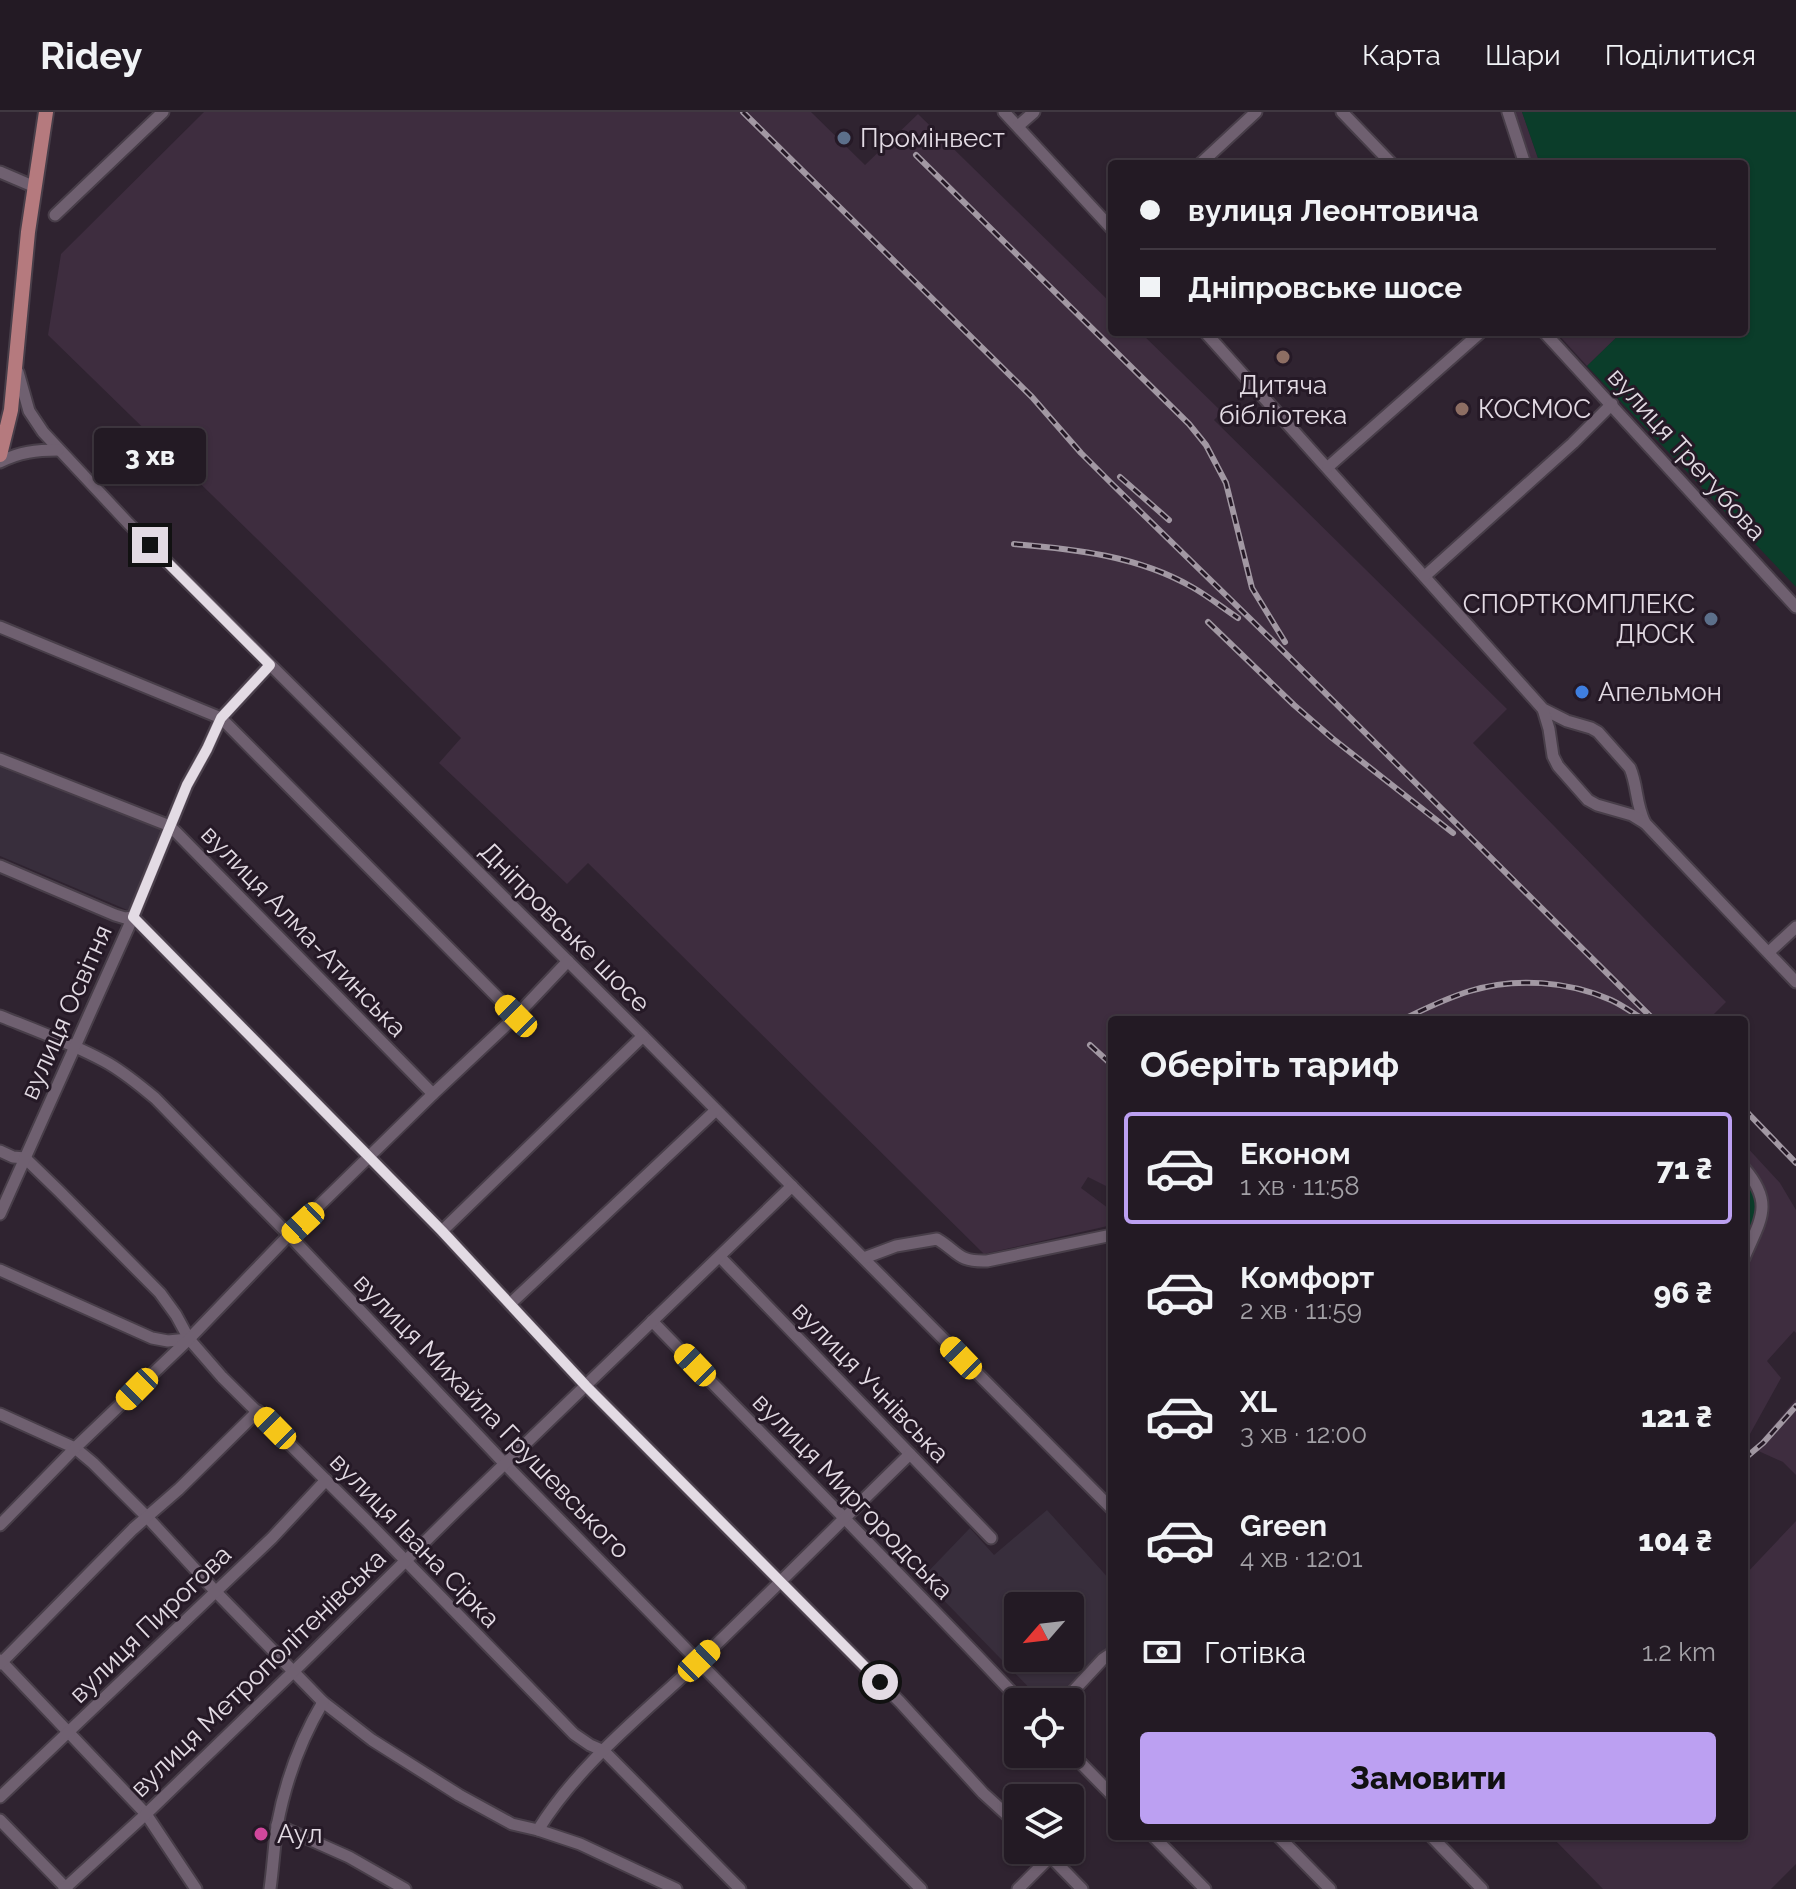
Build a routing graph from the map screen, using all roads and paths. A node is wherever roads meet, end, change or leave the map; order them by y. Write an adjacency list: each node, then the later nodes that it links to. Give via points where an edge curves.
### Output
1 (46, 112): 13 (main road)
2 (163, 112): 14 (street)
3 (1004, 112): 8 (street)
4 (1034, 112): 8 (street)
5 (1256, 112): 9 (street)
6 (1342, 112): 10 (street)
7 (1508, 112): 11 (street)
8 (1018, 126): 15 (street)
9 (1204, 160)
10 (1388, 160)
11 (1524, 160)
12 (0, 172): 13 (street)
13 (35, 187): 19 (main road)
14 (55, 215)
15 (1108, 225)
16 (1209, 336): 25 (street)
17 (1476, 336): 25 (street)
18 (1548, 336): 20 (street, вулиця Трегубова)
19 (16, 359): 21 (main road); 22 (street, Дніпровське шосе, via 29,411)
20 (1612, 404): 26 (street); 27 (street, вулиця Трегубова)
21 (5, 407): 23 (main road)
22 (58, 450): 24 (street, via 32,451); 29 (street, Дніпровське шосе)
23 (0, 455)
24 (0, 462)
25 (1328, 467): 26 (street)
26 (1425, 576): 30 (street)
27 (1796, 607)
28 (0, 627): 31 (street)
29 (270, 665): 31 (street, вулиця Освітня); 39 (street, Дніпровське шосе)
30 (1543, 709): 33 (street, via 1591,728 1606,741 1633,774 1637,808); 33 (street, via 1553,756 1568,778 1588,800)
31 (221, 718): 34 (street, вулиця Освітня); 42 (street)
32 (0, 759): 34 (street, вулиця Алма-Атинська)
33 (1645, 823): 38 (street)
34 (170, 826): 36 (street, вулиця Освітня); 45 (street, вулиця Алма-Атинська)
35 (0, 866): 36 (street, via 115,915)
36 (133, 917): 44 (street, вулиця Освітня); 49 (street)
37 (1796, 927): 38 (street)
38 (1769, 952): 40 (street)
39 (568, 961): 42 (street); 43 (street, Дніпровське шосе)
40 (1796, 982)
41 (0, 1016): 44 (street, вулиця Михайла Грушевського)
42 (516, 1016): 45 (street)
43 (643, 1036): 46 (street, Дніпровське шосе); 53 (street)
44 (74, 1046): 48 (street, вулиця Освітня); 54 (street, вулиця Михайла Грушевського, via 155,1098)
45 (433, 1094): 49 (street)
46 (716, 1110): 51 (street, Дніпровське шосе); 60 (street)
47 (0, 1151): 48 (street, вулиця Івана Сірка)
48 (25, 1158): 52 (street, вулиця Освітня); 62 (street, вулиця Івана Сірка, via 160,1293)
49 (370, 1158): 53 (street); 54 (street)
50 (1748, 1173): 56 (street, via 1763,1206)
51 (792, 1186): 57 (street, вулиця Метрополітенівська); 58 (street, Дніпровське шосе)
52 (0, 1214)
53 (442, 1231): 60 (street)
54 (289, 1235): 62 (street); 68 (street, вулиця Михайла Грушевського)
55 (1108, 1236): 58 (street, via 987,1261 969,1262 937,1239)
56 (1748, 1249)
57 (720, 1257): 61 (street, вулиця Метрополітенівська); 67 (street, вулиця Учнівська)
58 (864, 1258): 70 (street, Дніпровське шосе)
59 (0, 1270): 62 (street, via 152,1338)
60 (510, 1304): 63 (street)
61 (652, 1321): 63 (street, вулиця Метрополітенівська); 72 (street, вулиця Миргородська)
62 (189, 1339): 64 (street, вулиця Івана Сірка); 66 (street)
63 (586, 1386): 68 (street, вулиця Метрополітенівська); 76 (street)
64 (258, 1411): 69 (street, вулиця Івана Сірка); 71 (street)
65 (0, 1414): 66 (street)
66 (75, 1448): 71 (street); 73 (street)
67 (910, 1454): 72 (street); 74 (street, вулиця Учнівська)
68 (505, 1464): 75 (street, вулиця Метрополітенівська); 79 (street, вулиця Михайла Грушевського)
69 (326, 1480): 75 (street, вулиця Івана Сірка); 77 (street, вулиця Пирогова)
70 (1108, 1505)
71 (148, 1518): 77 (street); 80 (street)
72 (844, 1519): 76 (street); 82 (street, вулиця Миргородська)
73 (0, 1525)
74 (991, 1538)
75 (405, 1561): 81 (street, вулиця Метрополітенівська); 86 (street, вулиця Івана Сірка, via 574,1734)
76 (780, 1582): 79 (street); 90 (street)
77 (216, 1592): 81 (street); 85 (street, вулиця Пирогова)
78 (1108, 1656): 83 (street)
79 (699, 1661): 86 (street); 106 (street, вулиця Михайла Грушевського)
80 (1, 1662): 85 (street)
81 (293, 1672): 84 (street); 91 (street, вулиця Метрополітенівська)
82 (1008, 1688)
83 (1076, 1688)
84 (323, 1702): 93 (street, via 306,1734); 94 (street, via 459,1795 512,1824)
85 (68, 1734): 89 (street, вулиця Пирогова); 91 (street)
86 (604, 1751): 94 (street); 105 (street, вулиця Івана Сірка)
87 (1084, 1766): 88 (street)
88 (1108, 1791)
89 (0, 1797)
90 (1004, 1812)
91 (146, 1814): 100 (street, вулиця Метрополітенівська); 101 (street)
92 (0, 1820): 100 (street)
93 (277, 1825): 102 (street); 103 (street)
94 (538, 1830): 104 (street)
95 (1157, 1840): 109 (street)
96 (1282, 1840): 110 (street)
97 (1435, 1840): 111 (street)
98 (1039, 1864): 107 (street)
99 (1058, 1864): 108 (street)
100 (66, 1888)
101 (196, 1889)
102 (270, 1889)
103 (405, 1889)
104 (676, 1889)
105 (740, 1889)
106 (921, 1889)
107 (1018, 1889)
108 (1082, 1889)
109 (1205, 1889)
110 (1330, 1889)
111 (1482, 1889)

